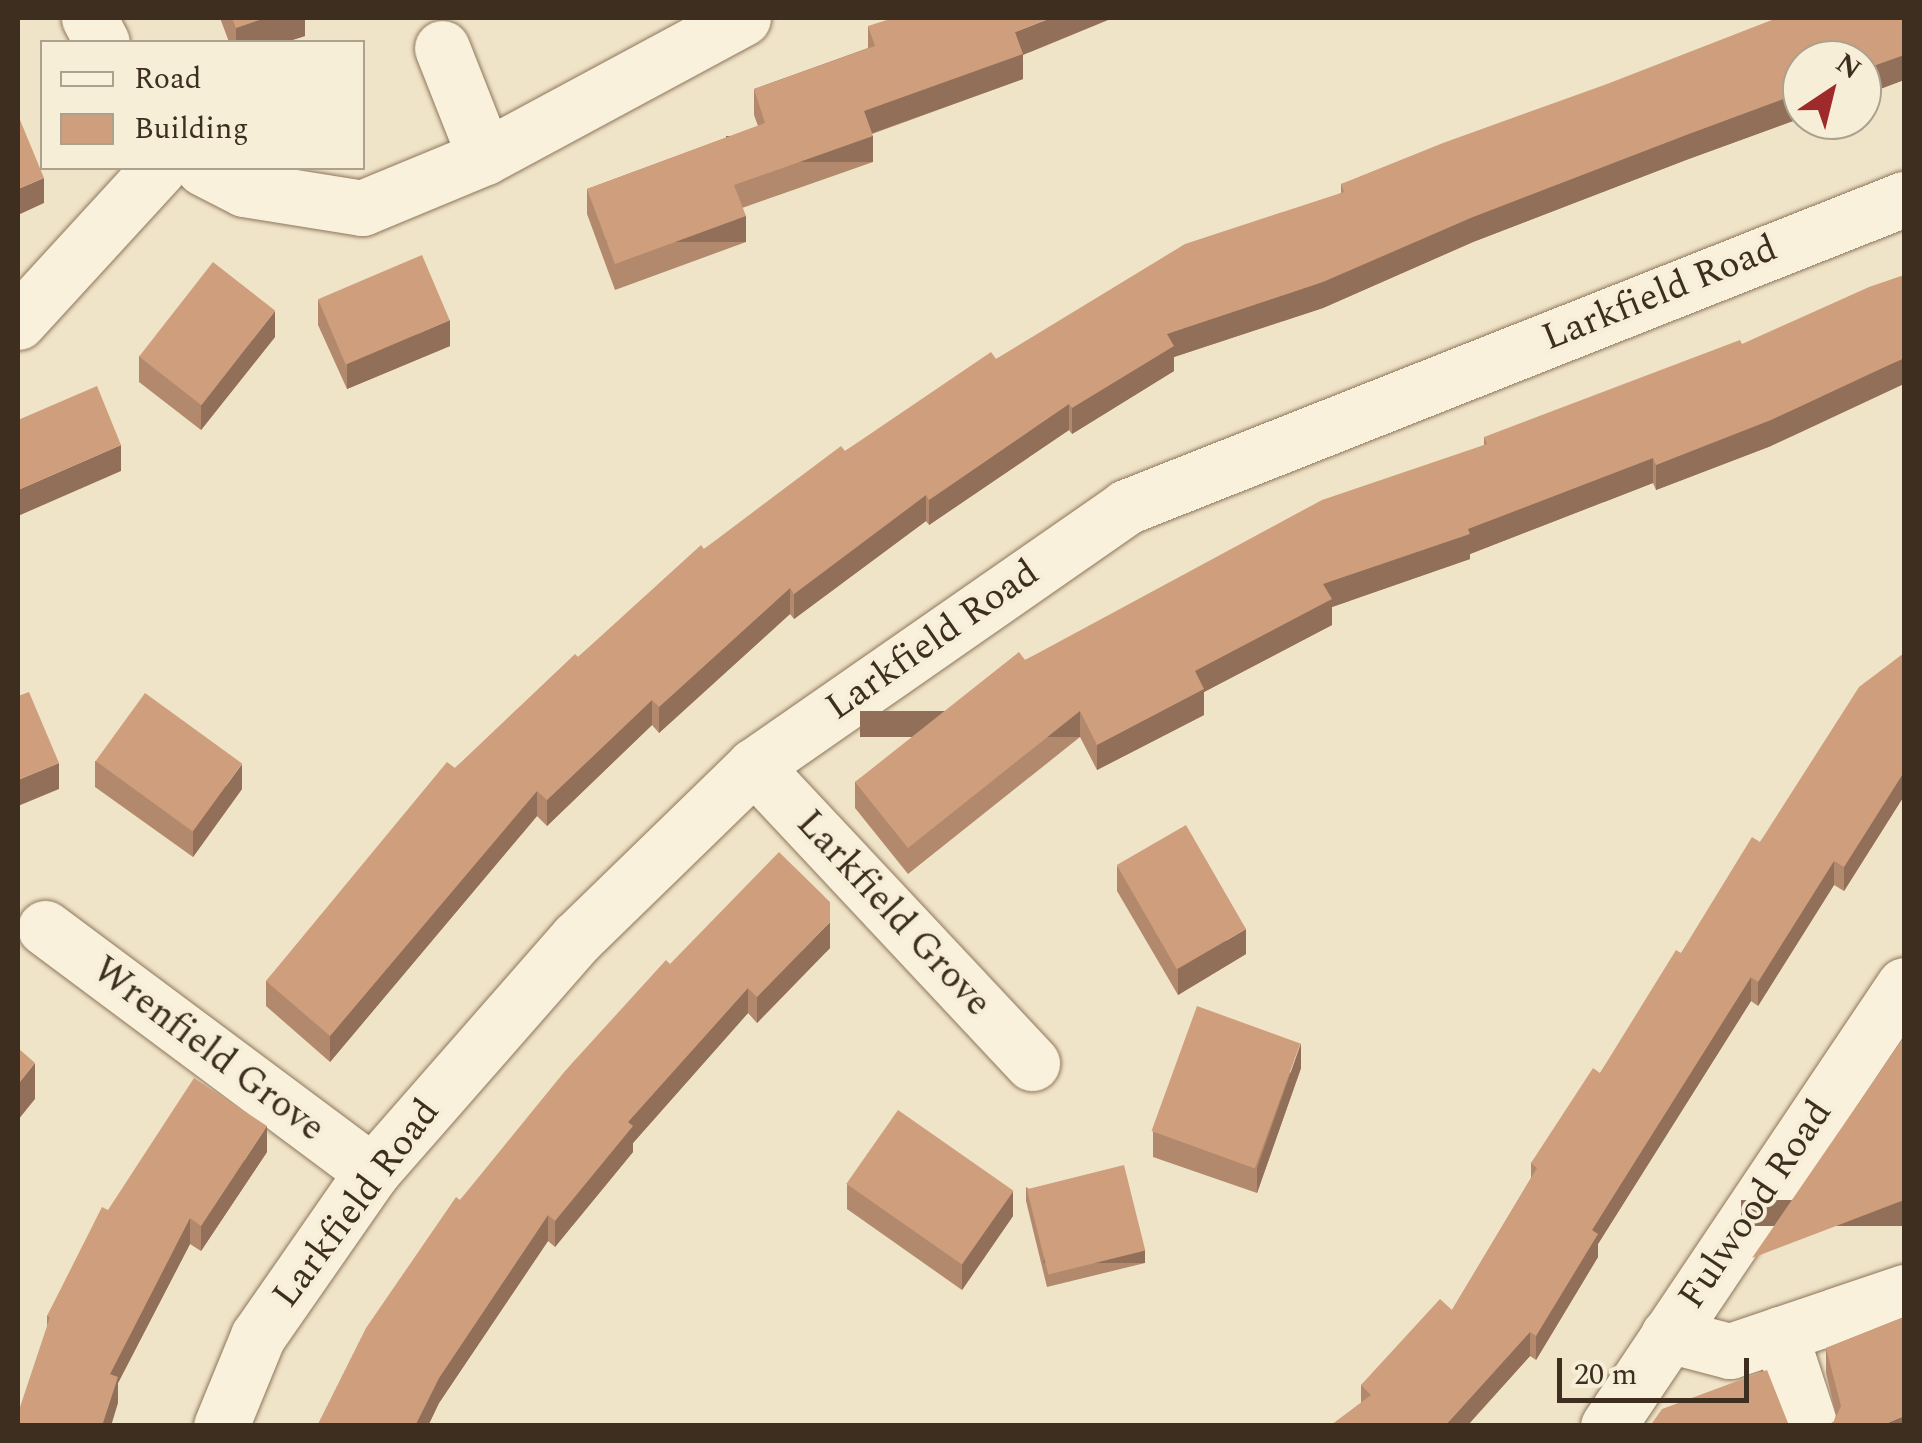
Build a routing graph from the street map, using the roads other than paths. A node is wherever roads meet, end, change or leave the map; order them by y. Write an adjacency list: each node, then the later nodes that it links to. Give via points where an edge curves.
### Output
1 (89, 18): 3 (street)
2 (743, 18): 5 (street)
3 (101, 40)
4 (442, 48): 5 (street)
5 (485, 157): 7 (street, via 362,208 244,189)
6 (157, 170): 9 (street)
7 (207, 170)
8 (1904, 199): 10 (street, Larkfield Road, via 1126,507)
9 (18, 322)
10 (754, 766): 13 (street, Larkfield Grove); 14 (street, Larkfield Road, via 577,938)
11 (45, 928): 14 (street, Wrenfield Grove)
12 (1904, 985): 17 (street, Fulwood Road)
13 (1032, 1063)
14 (372, 1172): 18 (street, Larkfield Road, via 258,1336)
15 (1904, 1292): 16 (street)
16 (1780, 1334): 17 (street, via 1730,1351); 20 (street)
17 (1668, 1335): 19 (street, Fulwood Road)
18 (222, 1426)
19 (1608, 1426)
20 (1810, 1426)

